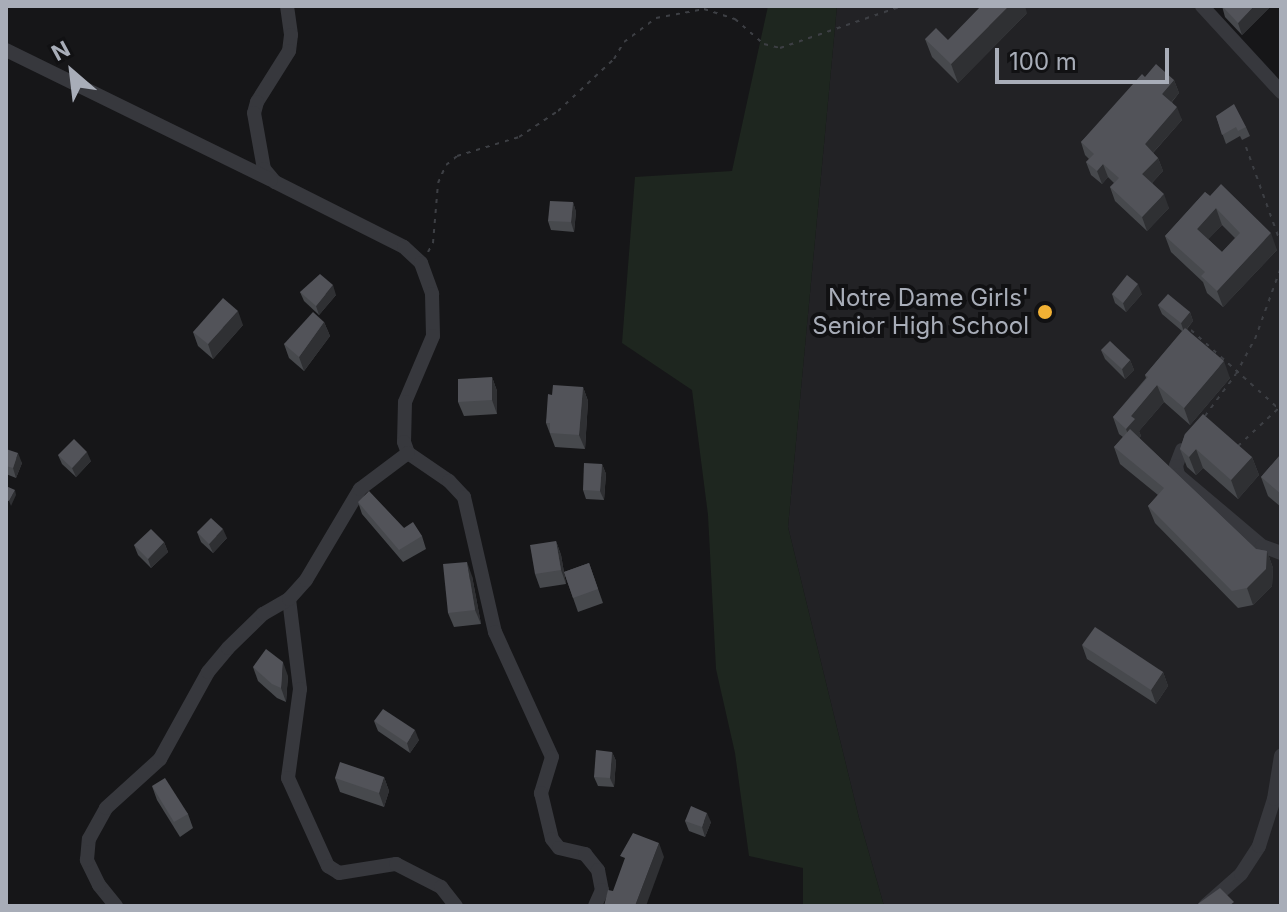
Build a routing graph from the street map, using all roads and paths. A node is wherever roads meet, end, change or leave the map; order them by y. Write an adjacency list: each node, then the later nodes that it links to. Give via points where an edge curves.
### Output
1 (287, 6): 7 (street, via 289,51 254,113 264,169)
2 (902, 6): 10 (path, via 780,48 764,44 735,19 704,9 656,18 624,42 614,59 558,111 519,137 457,156 446,165 438,183 433,243)
3 (1202, 6): 5 (street)
4 (6, 50): 7 (street)
5 (1281, 92)
6 (1246, 147): 8 (path, via 1266,211)
7 (275, 182): 10 (street, via 404,247)
8 (1280, 236): 9 (path)
9 (1281, 244)
10 (421, 263): 18 (street, via 432,294 433,336 404,409)
11 (1281, 267): 13 (path, via 1255,339)
12 (1191, 330): 13 (path)
13 (1236, 373): 14 (path); 15 (path)
14 (1280, 407): 16 (path)
15 (1204, 417)
16 (1234, 449)
17 (1182, 450): 19 (street, via 1178,475 1262,546)
18 (408, 453): 20 (street, via 360,489); 24 (street, via 464,497 495,632 552,757 541,793 552,839 559,848 585,854 598,870 602,890)
19 (1281, 553)
20 (289, 599): 22 (street, via 263,614 228,648 208,672 160,759 106,808 89,839 87,860); 23 (street, via 300,689 288,778 328,866 339,873 396,864 441,887)
21 (1281, 756): 25 (street, via 1259,846 1241,874)
22 (116, 906)
23 (456, 906)
24 (595, 906)
25 (1205, 906)

